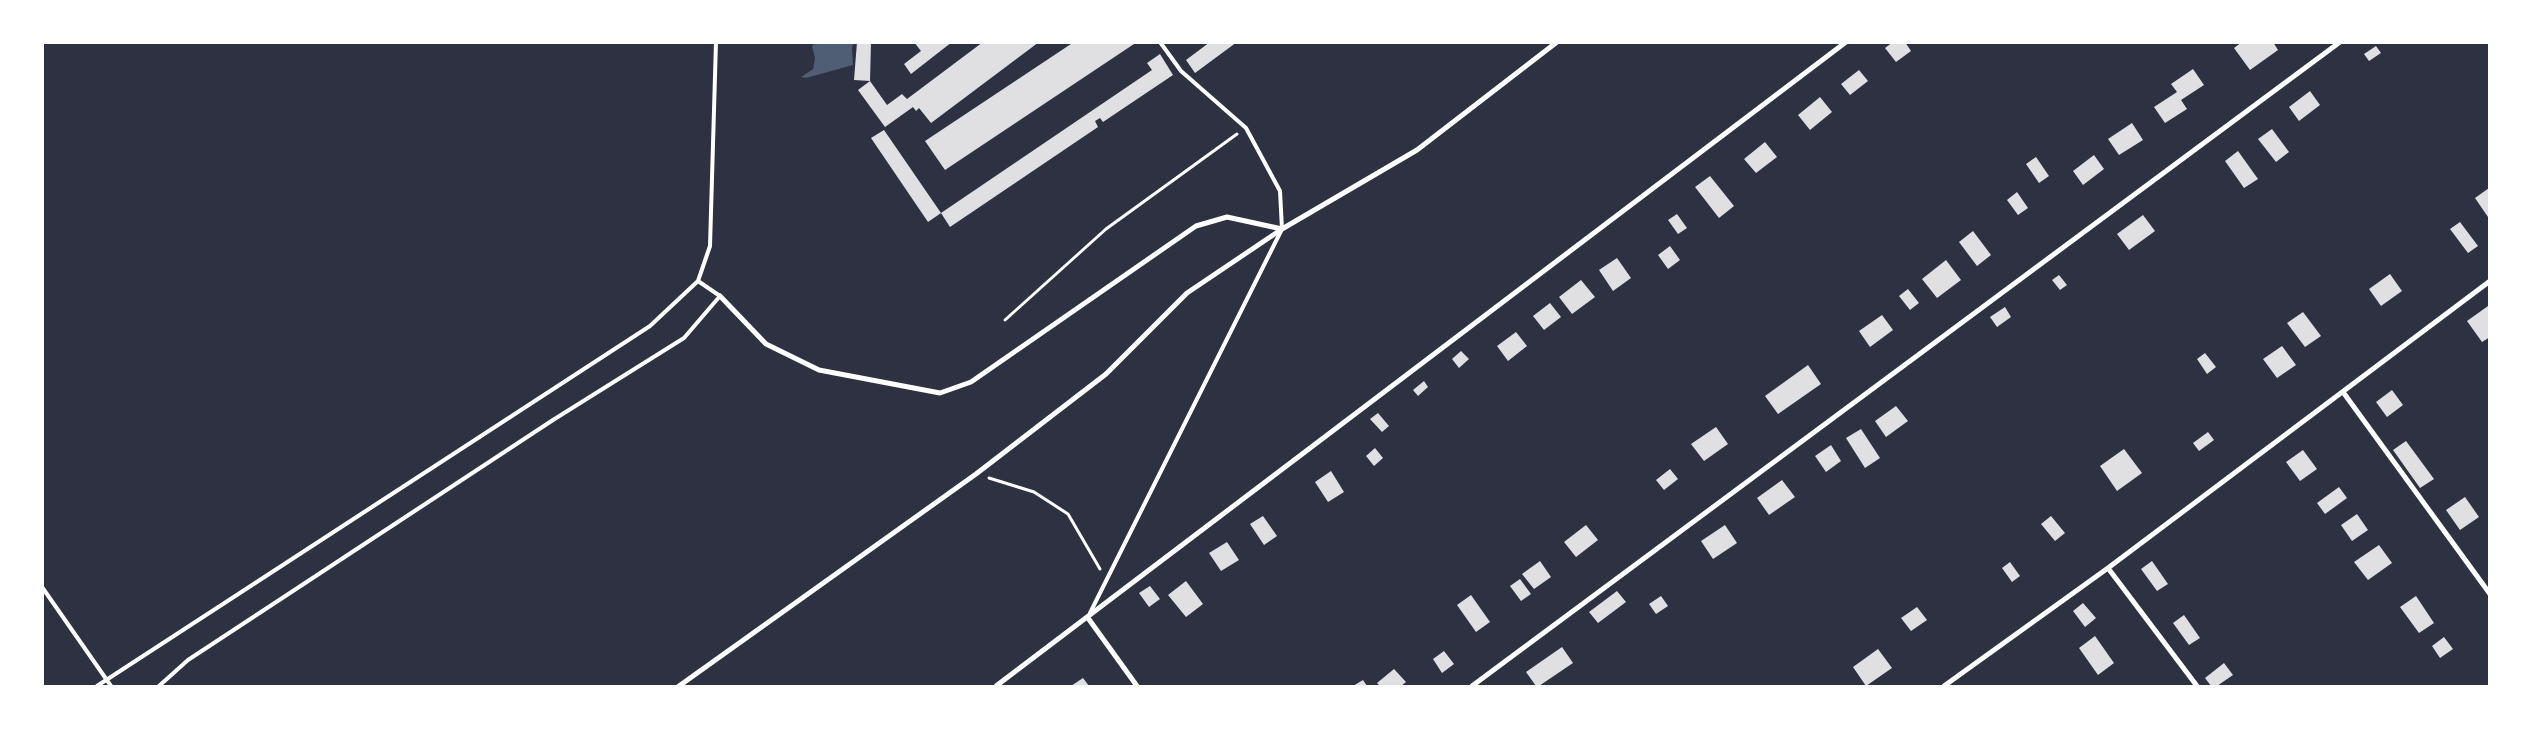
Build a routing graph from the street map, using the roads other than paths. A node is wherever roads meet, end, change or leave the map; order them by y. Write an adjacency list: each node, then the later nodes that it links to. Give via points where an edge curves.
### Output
1 (716, 42): 7 (lane, via 710,246)
2 (1160, 42): 6 (lane, via 1181,71 1246,128 1280,191)
3 (1557, 42): 6 (street, via 1417,150)
4 (1846, 42): 14 (street)
5 (2340, 42): 22 (street)
6 (1282, 229): 9 (street, via 1227,217 1196,226 971,382 940,393 819,370 766,344); 14 (lane); 19 (street, via 1187,293 1106,374 976,474)
7 (698, 281): 9 (lane); 15 (lane, via 650,326)
8 (2490, 281): 10 (street)
9 (720, 296): 18 (lane, via 684,338 552,420 196,655)
10 (2343, 392): 11 (street); 13 (street)
11 (2108, 568): 23 (street); 24 (street)
12 (42, 587): 15 (lane)
13 (2490, 594)
14 (1088, 618): 20 (street); 21 (street)
15 (105, 680): 16 (lane); 17 (lane)
16 (97, 686)
17 (111, 686)
18 (158, 686)
19 (679, 686)
20 (996, 686)
21 (1137, 686)
22 (1472, 686)
23 (1944, 686)
24 (2197, 686)

